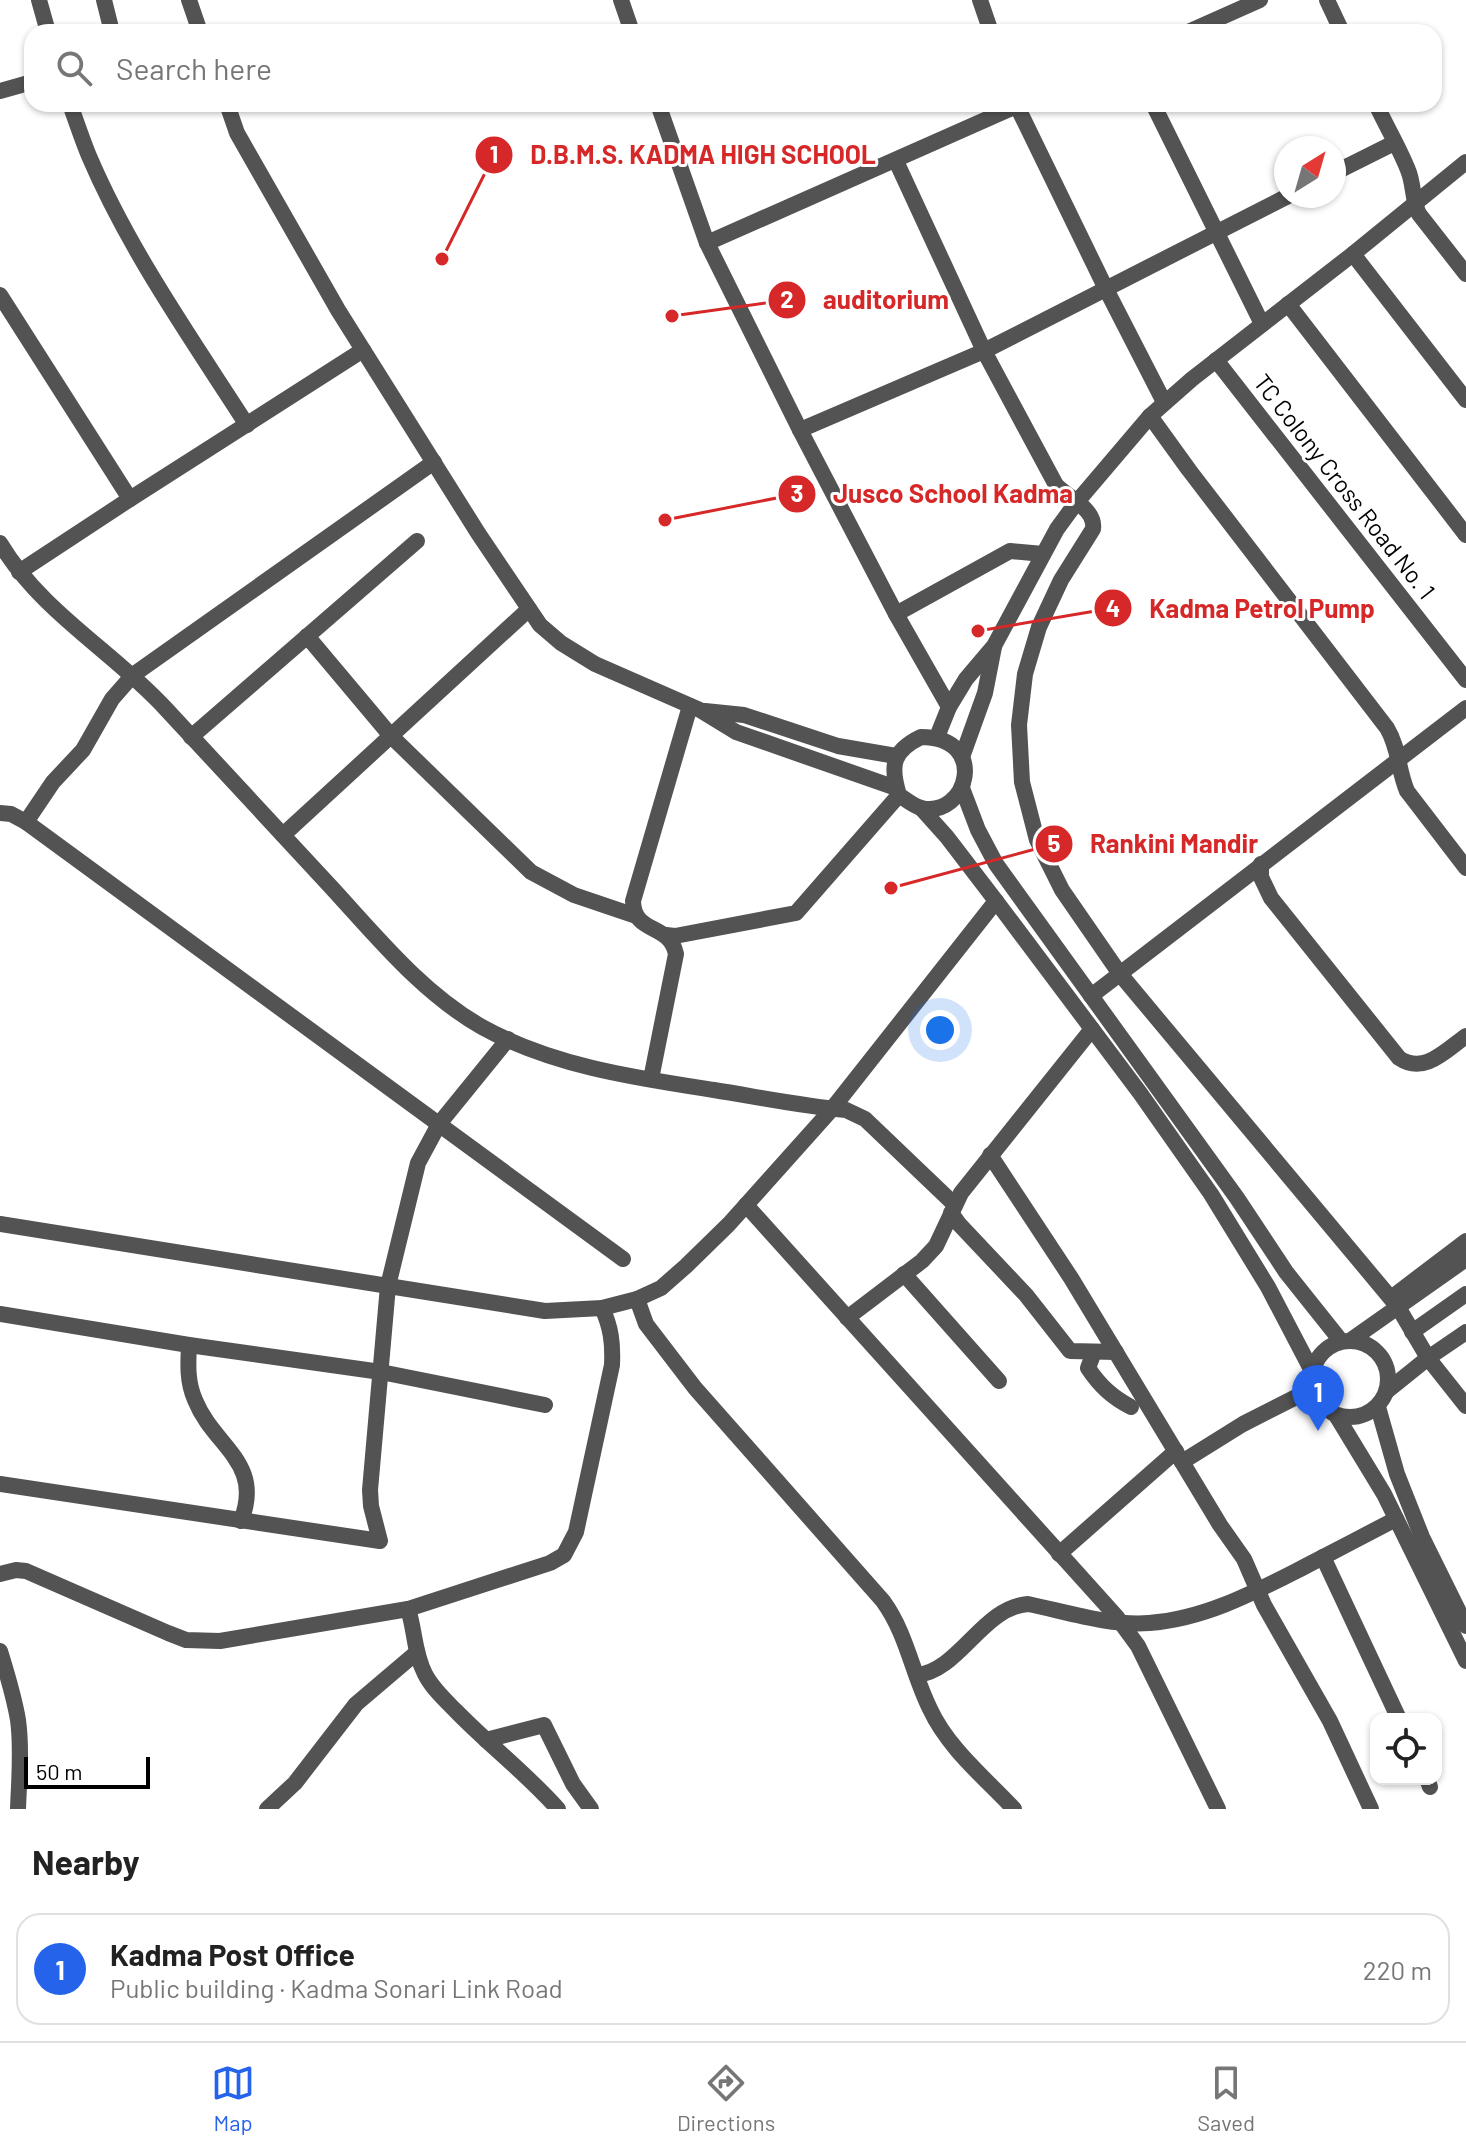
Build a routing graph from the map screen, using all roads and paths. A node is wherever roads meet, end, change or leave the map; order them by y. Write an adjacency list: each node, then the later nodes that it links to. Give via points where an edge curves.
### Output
1 (39, 0): 8 (street)
2 (104, 0): 9 (street)
3 (189, 0): 10 (street)
4 (621, 0): 11 (street)
5 (980, 0): 12 (street)
6 (1260, 0): 13 (street)
7 (1327, 0): 14 (street)
8 (46, 24)
9 (110, 24)
10 (197, 24)
11 (629, 24)
12 (988, 24)
13 (1206, 24)
14 (1338, 24)
15 (24, 84): 16 (street)
16 (0, 91)
17 (73, 112): 44 (street, via 121,221)
18 (230, 112): 38 (street)
19 (661, 112): 31 (street)
20 (1003, 112): 25 (street)
21 (1021, 112): 34 (street)
22 (1157, 112): 30 (street)
23 (1380, 112): 24 (street)
24 (1394, 143): 27 (street); 28 (street, via 1408,169)
25 (896, 161): 31 (street); 39 (street)
26 (1466, 162): 28 (street)
27 (1346, 167)
28 (1415, 202): 32 (street); 33 (street)
29 (1274, 203): 30 (street)
30 (1216, 232): 34 (street); 37 (street)
31 (707, 243): 45 (street)
32 (1353, 254): 36 (street); 41 (street)
33 (1466, 274)
34 (1106, 289): 39 (street); 42 (street)
35 (0, 295): 47 (street)
36 (1288, 304): 37 (street); 49 (street)
37 (1262, 324): 40 (street)
38 (363, 350): 44 (street); 46 (street)
39 (984, 351): 45 (street); 48 (street, via 1056,485)
40 (1216, 360): 42 (street); 59 (street, TC Colony Cross Road No. 1)
41 (1466, 400)
42 (1164, 402): 43 (street)
43 (1150, 416): 48 (street); 68 (street, via 1387,728)
44 (247, 425): 47 (street)
45 (800, 430): 55 (street)
46 (434, 462): 54 (street); 58 (street)
47 (130, 499): 53 (street)
48 (1076, 503): 52 (street); 80 (street, via 1092,516 1093,529 1061,580 1025,674 1019,725 1022,782 1037,840 1062,890)
49 (1466, 535)
50 (417, 541): 56 (street)
51 (0, 543): 53 (street)
52 (1043, 554): 55 (street, via 1010,551); 57 (street)
53 (19, 572): 58 (street, via 55,610)
54 (529, 609): 61 (street, via 561,643 595,664); 63 (street)
55 (896, 614): 60 (street)
56 (307, 636): 63 (street); 64 (street)
57 (994, 646): 60 (street); 67 (street, via 985,693)
58 (133, 675): 64 (street); 73 (street)
59 (1466, 680)
60 (949, 707): 65 (street)
61 (695, 708): 66 (street, via 744,715 838,746); 70 (street, via 736,732); 78 (street, via 633,901)
62 (1466, 708): 68 (street)
63 (391, 736): 74 (street); 78 (street, via 531,872 574,895)
64 (191, 737): 74 (street)
65 (937, 737): 66 (street, via 921,737); 67 (street)
66 (896, 756): 70 (street)
67 (962, 757): 69 (street)
68 (1399, 758): 75 (street); 76 (street, via 1407,791)
69 (962, 788): 71 (street, via 952,801); 81 (street, via 996,864)
70 (897, 791): 71 (street); 79 (street, via 796,913)
71 (921, 808): 77 (street)
72 (0, 813): 73 (street)
73 (26, 822): 87 (street)
74 (283, 835): 84 (street, via 433,993)
75 (1261, 864): 80 (street); 83 (street, via 1271,898 1399,1058 1408,1064 1425,1063)
76 (1466, 868)
77 (996, 901): 82 (street); 86 (street)
78 (636, 916): 79 (street)
79 (666, 935): 85 (street, via 676,954)
80 (1120, 974): 81 (street); 99 (street)
81 (1091, 996): 105 (street, via 1286,1272)
82 (1092, 1029): 88 (street); 110 (street, via 1211,1194)
83 (1466, 1036)
84 (508, 1039): 85 (street, via 533,1051); 87 (street)
85 (651, 1079): 86 (street)
86 (832, 1109): 89 (street); 90 (street, via 865,1119)
87 (439, 1124): 93 (street); 96 (street, via 418,1163)
88 (990, 1155): 90 (street); 108 (street)
89 (746, 1205): 98 (street, via 661,1288); 102 (street)
90 (953, 1209): 95 (street, via 936,1246); 107 (street, via 959,1224 1070,1351)
91 (0, 1224): 96 (street)
92 (1466, 1241): 99 (street)
93 (623, 1259)
94 (1466, 1259): 99 (street)
95 (904, 1274): 102 (street); 112 (street)
96 (388, 1286): 100 (street, via 545,1311); 111 (street)
97 (1466, 1294): 103 (street)
98 (637, 1299): 100 (street); 134 (street, via 646,1324 695,1388 889,1609)
99 (1394, 1302): 103 (street); 105 (street)
100 (602, 1308): 128 (street, via 613,1339 612,1365 571,1545 550,1563)
101 (0, 1314): 106 (street)
102 (847, 1318): 124 (street)
103 (1412, 1332): 109 (street)
104 (1466, 1332): 109 (street)
105 (1346, 1341): 110 (street, via 1328,1347); 114 (street, via 1369,1345 1382,1357 1389,1374)
106 (189, 1345): 111 (street); 123 (street, via 195,1402 243,1471 248,1490)
107 (1094, 1352): 108 (street); 117 (street, via 1088,1368 1103,1389)
108 (1116, 1352): 120 (street)
109 (1428, 1358): 114 (street); 116 (street)
110 (1312, 1371): 113 (street)
111 (381, 1372): 115 (street); 123 (street, via 370,1490 380,1541)
112 (999, 1381)
113 (1312, 1389): 119 (street, via 1321,1405); 120 (street)
114 (1387, 1391): 118 (street)
115 (545, 1405)
116 (1466, 1406)
117 (1131, 1407)
118 (1378, 1407): 119 (street, via 1350,1418); 130 (street, via 1422,1537)
119 (1336, 1415): 122 (street)
120 (1179, 1457): 124 (street); 127 (street, via 1244,1559)
121 (0, 1484): 123 (street)
122 (1396, 1519): 125 (street); 133 (street)
123 (241, 1521)
124 (1059, 1554): 129 (street)
125 (1323, 1557): 127 (street); 135 (street)
126 (0, 1574): 128 (street, via 26,1571 168,1633 204,1642)
127 (1258, 1591): 129 (street, via 1180,1618); 143 (street, via 1330,1721)
128 (408, 1609): 132 (street)
129 (1121, 1622): 134 (street, via 1019,1604 996,1617 937,1670); 142 (street, via 1138,1646)
130 (1466, 1626)
131 (0, 1651): 137 (street, via 18,1720)
132 (416, 1653): 136 (street, via 442,1697); 138 (street, via 356,1704 295,1783)
133 (1466, 1661)
134 (917, 1675): 141 (street, via 939,1727)
135 (1396, 1713)
136 (486, 1740): 139 (street); 140 (street, via 544,1725)
137 (18, 1809)
138 (267, 1809)
139 (558, 1809)
140 (591, 1809)
141 (1014, 1809)
142 (1218, 1809)
143 (1371, 1809)

